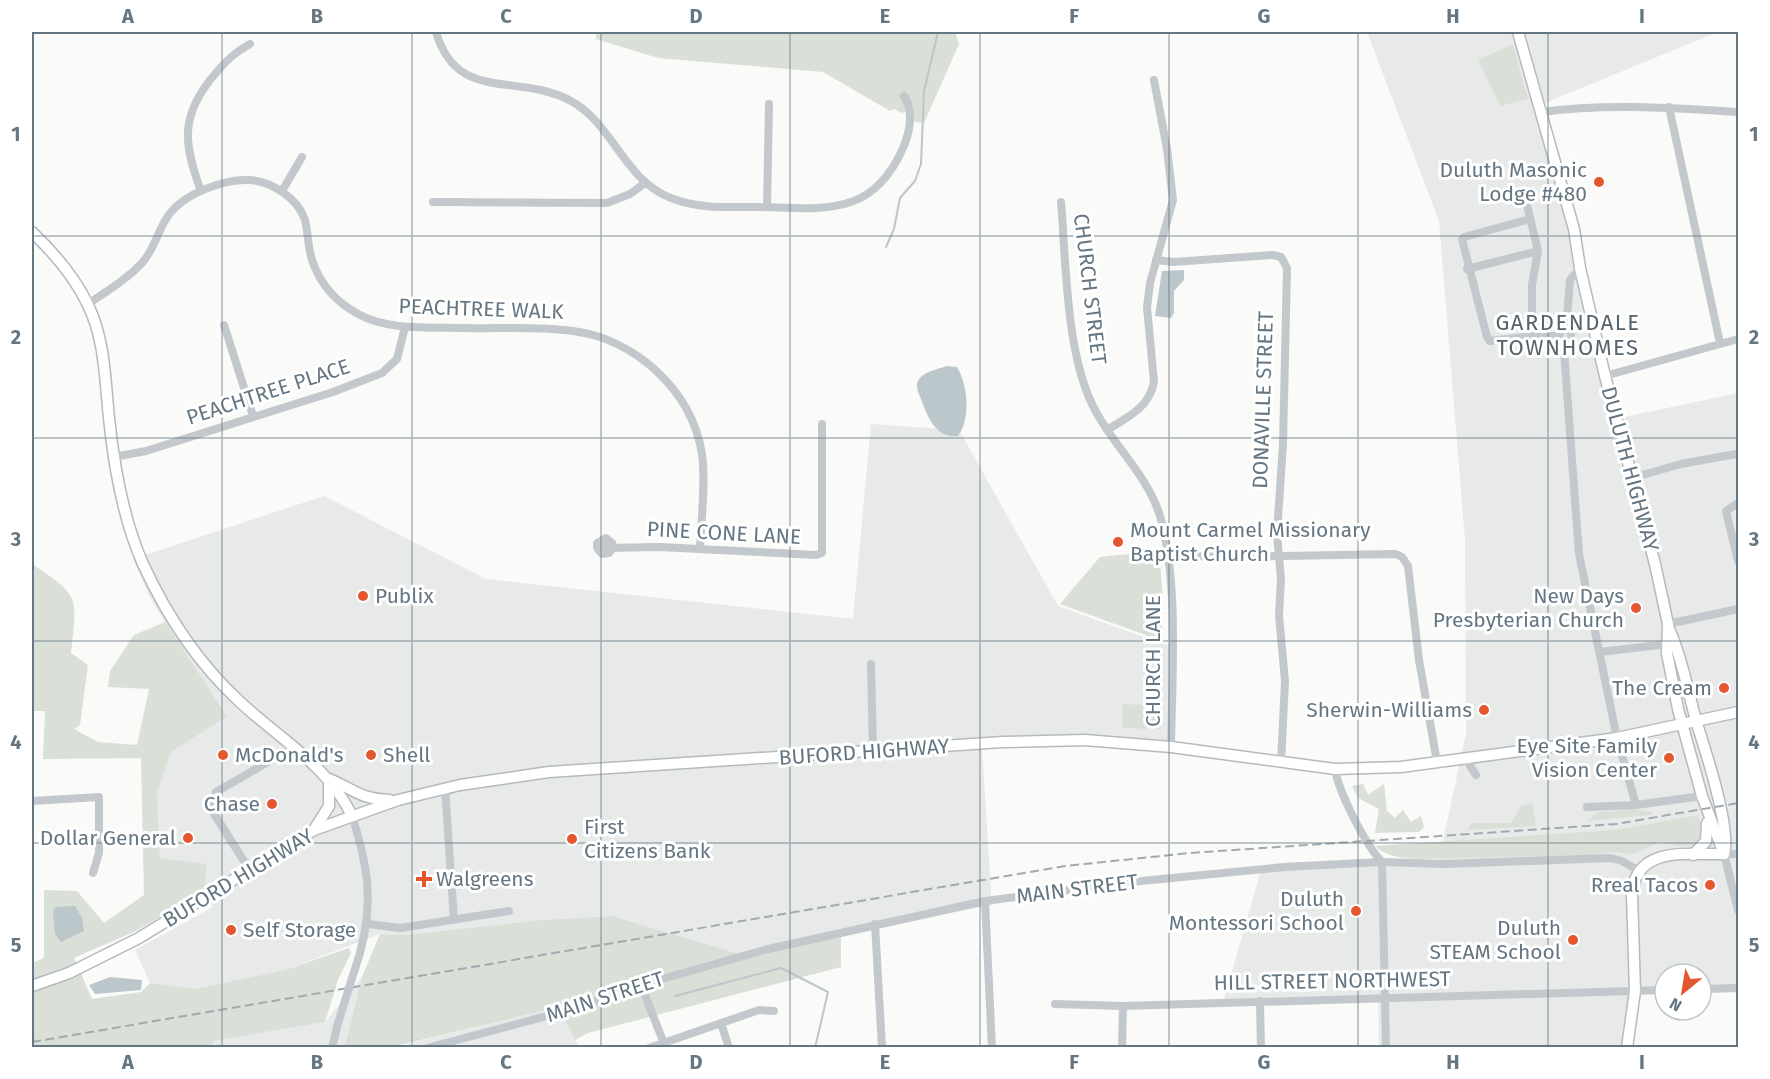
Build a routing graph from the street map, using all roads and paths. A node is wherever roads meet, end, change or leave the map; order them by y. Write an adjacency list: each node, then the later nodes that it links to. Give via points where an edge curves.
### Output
1 (436, 32): 11 (street, via 448,61 468,77 538,88 573,102 589,114)
2 (1518, 32): 8 (main road, DULUTH HIGHWAY)
3 (250, 44): 12 (street, via 224,64 200,91 190,111 188,158)
4 (1154, 80): 21 (street, via 1173,200)
5 (904, 96): 17 (street, via 911,121 905,145 889,175 866,196 826,209)
6 (769, 104): 17 (street)
7 (1669, 107): 8 (street, via 1575,107); 9 (street); 30 (street)
8 (1542, 112): 22 (main road, DULUTH HIGHWAY, via 1574,229)
9 (1738, 112)
10 (302, 157): 13 (street)
11 (645, 183): 15 (street, via 607,203); 17 (street, via 672,199 701,206)
12 (201, 191): 13 (street, via 249,180); 24 (street, via 169,215 143,262)
13 (282, 191): 26 (street, PEACHTREE WALK, via 304,218 312,259 328,292 359,315)
14 (1524, 193): 18 (street)
15 (433, 202)
16 (1061, 202): 34 (street, CHURCH STREET, via 1070,305 1081,372 1092,405)
17 (767, 207)
18 (1530, 219): 20 (street); 23 (street, via 1464,237)
19 (32, 232): 24 (main road, via 58,259)
20 (1538, 251): 23 (street); 28 (street, via 1532,285)
21 (1156, 260): 34 (street, via 1146,318 1152,355 1151,394 1142,408); 45 (street, DONAVILLE STREET, via 1273,255 1281,257 1287,268)
22 (1580, 268): 27 (street, via 1570,280); 31 (main road, DULUTH HIGHWAY)
23 (1467, 269): 28 (street, via 1490,341)
24 (88, 304): 36 (main road, via 101,346)
25 (224, 325): 32 (street)
26 (405, 327): 32 (street, PEACHTREE PLACE, via 397,359 382,373); 42 (street, PEACHTREE WALK, via 574,331 609,341 650,364 674,389 693,422 702,455)
27 (1564, 335): 28 (street); 50 (street, via 1575,530)
28 (1532, 336)
29 (1738, 339): 30 (street)
30 (1720, 343): 31 (street)
31 (1605, 376): 37 (main road, DULUTH HIGHWAY)
32 (253, 416): 36 (street, PEACHTREE PLACE, via 146,451)
33 (822, 424): 42 (street, PINE CONE LANE, via 822,553)
34 (1107, 430): 38 (street, CHURCH STREET, via 1149,487)
35 (1738, 456): 37 (street, via 1680,464)
36 (114, 457): 56 (main road, via 132,533 163,603 191,646 237,699)
37 (1632, 478): 48 (main road, DULUTH HIGHWAY)
38 (1156, 504): 44 (street, CHURCH LANE)
39 (1738, 504): 40 (street, via 1726,511)
40 (1734, 524): 43 (street)
41 (603, 548): 42 (street, PINE CONE LANE)
42 (700, 549)
43 (1737, 549): 46 (street)
44 (1168, 555): 45 (street); 57 (street, CHURCH LANE)
45 (1278, 556): 60 (street, via 1402,556 1408,566); 61 (street, DONAVILLE STREET, via 1285,681)
46 (1738, 561)
47 (1738, 609): 48 (street)
48 (1668, 626): 49 (main road, DULUTH HIGHWAY); 53 (main road, DULUTH HIGHWAY, via 1685,672)
49 (1667, 644): 50 (street); 54 (main road, DULUTH HIGHWAY)
50 (1600, 652): 55 (street)
51 (872, 664): 58 (street)
52 (1738, 711): 53 (main road, BUFORD HIGHWAY)
53 (1696, 722): 54 (main road, BUFORD HIGHWAY); 74 (main road, DULUTH HIGHWAY, via 1727,844)
54 (1684, 725): 55 (main road, BUFORD HIGHWAY); 66 (main road, DULUTH HIGHWAY)
55 (1617, 738): 59 (main road, BUFORD HIGHWAY); 69 (street)
56 (294, 747): 64 (main road); 78 (street, via 216,792 211,809)
57 (1171, 747): 58 (main road, BUFORD HIGHWAY, via 1073,741); 61 (main road, BUFORD HIGHWAY)
58 (873, 751): 65 (main road, BUFORD HIGHWAY, via 549,772)
59 (1465, 758): 60 (main road, BUFORD HIGHWAY); 63 (street)
60 (1437, 762): 62 (main road, BUFORD HIGHWAY)
61 (1281, 763): 62 (main road, BUFORD HIGHWAY)
62 (1335, 769): 77 (street, via 1342,794)
63 (1476, 775)
64 (329, 779): 67 (main road, via 370,799); 72 (main road); 73 (main road, via 329,806)
65 (444, 788): 67 (main road, BUFORD HIGHWAY); 84 (street)
66 (1702, 796): 69 (street); 71 (main road, DULUTH HIGHWAY)
67 (398, 800): 72 (main road, BUFORD HIGHWAY)
68 (32, 801): 80 (street, via 99,797 99,853)
69 (1635, 805): 70 (street)
70 (1587, 807)
71 (1707, 811): 74 (main road, DULUTH HIGHWAY); 76 (main road, via 1708,837)
72 (352, 816): 73 (main road, BUFORD HIGHWAY); 85 (street, via 369,880)
73 (314, 830): 78 (main road, BUFORD HIGHWAY)
74 (1724, 854): 75 (street); 76 (main road); 83 (street)
75 (1738, 854)
76 (1693, 855): 79 (main road, via 1656,857)
77 (1382, 862): 79 (street, MAIN STREET, via 1456,864 1611,858); 81 (street, MAIN STREET, via 1224,872); 93 (street)
78 (249, 868): 88 (main road, BUFORD HIGHWAY, via 139,938 69,973)
79 (1638, 870): 92 (main road, via 1632,894)
80 (93, 873)
81 (985, 901): 86 (street, MAIN STREET); 105 (street)
82 (509, 910): 84 (street)
83 (1738, 910)
84 (454, 920): 85 (street, via 400,928)
85 (368, 924): 100 (street, bridge)
86 (875, 924): 87 (street, MAIN STREET); 104 (street)
87 (641, 985): 99 (street); 101 (street, MAIN STREET, via 573,1009)
88 (32, 986)
89 (1738, 988): 90 (street)
90 (1713, 989)
91 (1653, 990): 92 (street, HILL STREET NORTHWEST)
92 (1635, 991): 93 (street, HILL STREET NORTHWEST); 109 (main road)
93 (1386, 1000): 94 (street, HILL STREET NORTHWEST); 108 (street)
94 (1260, 1001): 96 (street, HILL STREET NORTHWEST); 107 (street)
95 (1055, 1004): 96 (street)
96 (1123, 1006): 106 (street)
97 (774, 1011): 98 (street, via 759,1010)
98 (721, 1023): 99 (street); 103 (street)
99 (663, 1041): 102 (street)
100 (332, 1047)
101 (427, 1047)
102 (650, 1047)
103 (729, 1047)
104 (882, 1047)
105 (992, 1047)
106 (1122, 1047)
107 (1261, 1047)
108 (1386, 1047)
109 (1627, 1047)

